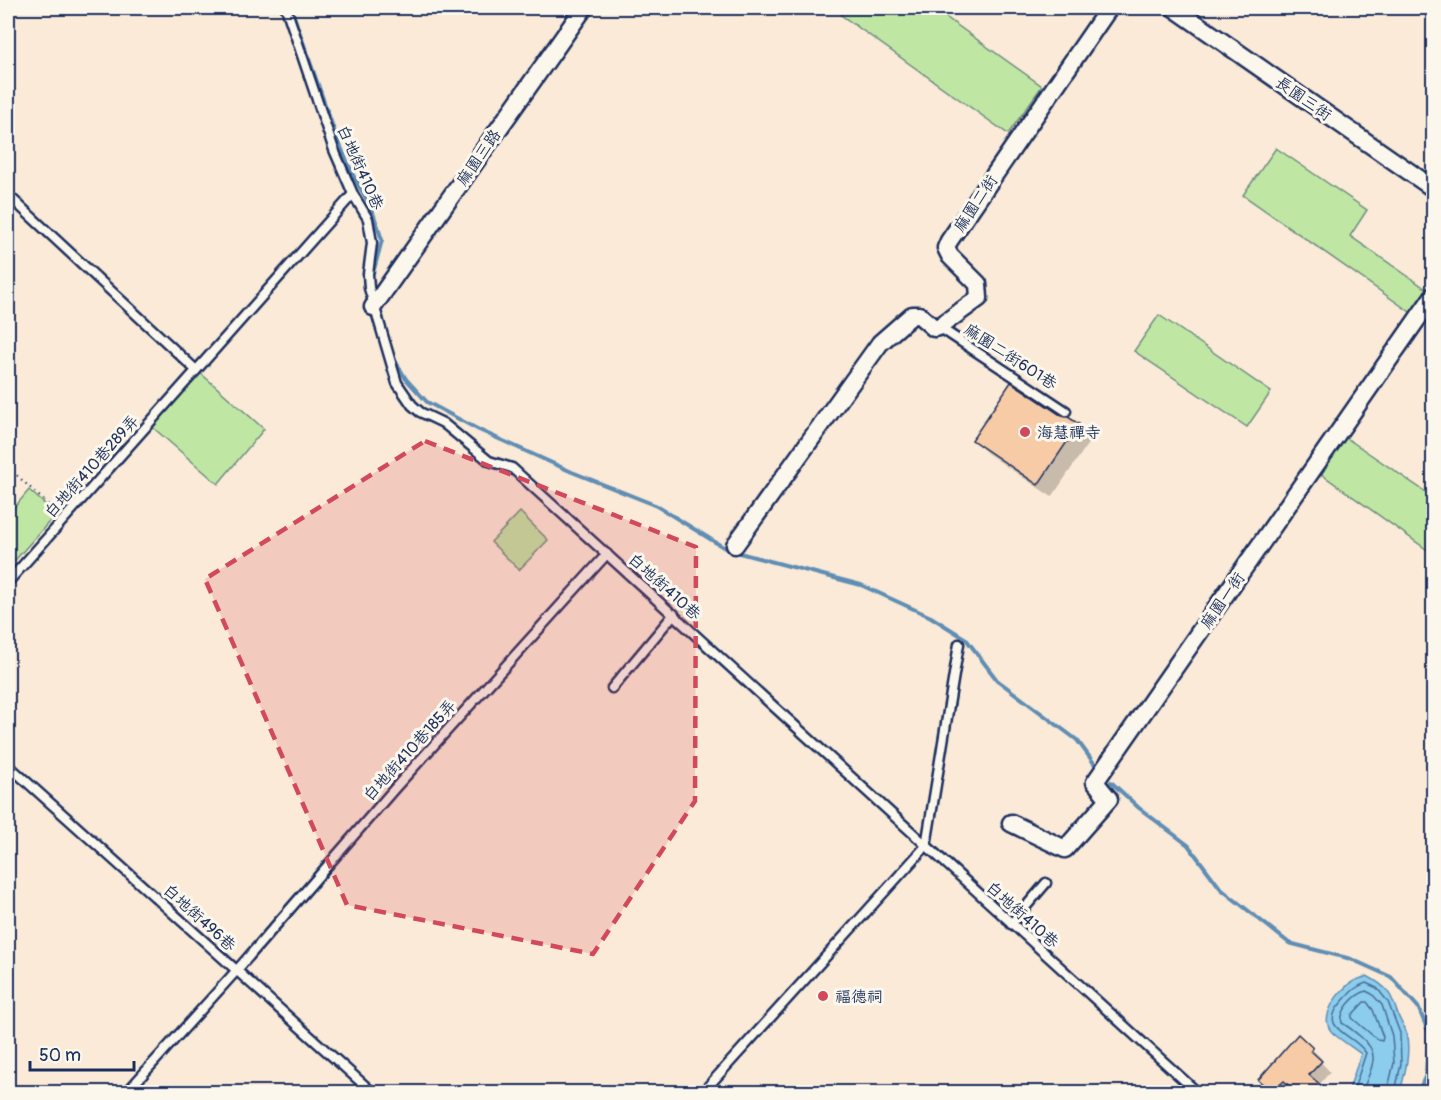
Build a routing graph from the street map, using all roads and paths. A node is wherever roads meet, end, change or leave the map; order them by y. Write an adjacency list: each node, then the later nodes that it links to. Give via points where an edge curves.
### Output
1 (286, 8): 6 (lane, 白地街410巷)
2 (584, 8): 9 (street, 麻園三路)
3 (1109, 8): 10 (street, 麻園二街, via 949,241 946,248 950,256 980,289 978,298)
4 (1174, 8): 5 (street, 長園三街)
5 (1434, 189)
6 (353, 194): 9 (lane, 白地街410巷, via 368,219 372,243 368,274); 11 (lane, 白地街410巷289弄)
7 (8, 195): 11 (lane)
8 (1434, 295): 22 (street, 麻園一街, via 1095,782 1109,799 1065,849)
9 (373, 307): 16 (lane, 白地街410巷, via 397,383 412,405 443,423 489,461 512,468)
10 (939, 327): 12 (lane, 麻園二街601巷); 15 (street, via 912,315 880,343)
11 (196, 370): 14 (lane, 白地街410巷289弄)
12 (1066, 411)
13 (8, 468): 14 (path)
14 (63, 519): 17 (lane, 白地街410巷289弄)
15 (735, 545)
16 (607, 554): 18 (lane, 白地街410巷); 26 (lane, 白地街410巷185弄)
17 (8, 582)
18 (674, 614): 20 (lane); 23 (lane, 白地街410巷)
19 (960, 644): 23 (lane)
20 (612, 688)
21 (8, 765): 26 (lane, 白地街496巷)
22 (1011, 823)
23 (926, 846): 25 (lane, 白地街410巷); 29 (lane)
24 (1046, 883): 25 (lane)
25 (1011, 924): 30 (lane, 白地街410巷)
26 (237, 970): 27 (lane, 白地街410巷185弄); 28 (lane, 白地街496巷)
27 (127, 1092)
28 (372, 1092)
29 (703, 1092)
30 (1197, 1092)

